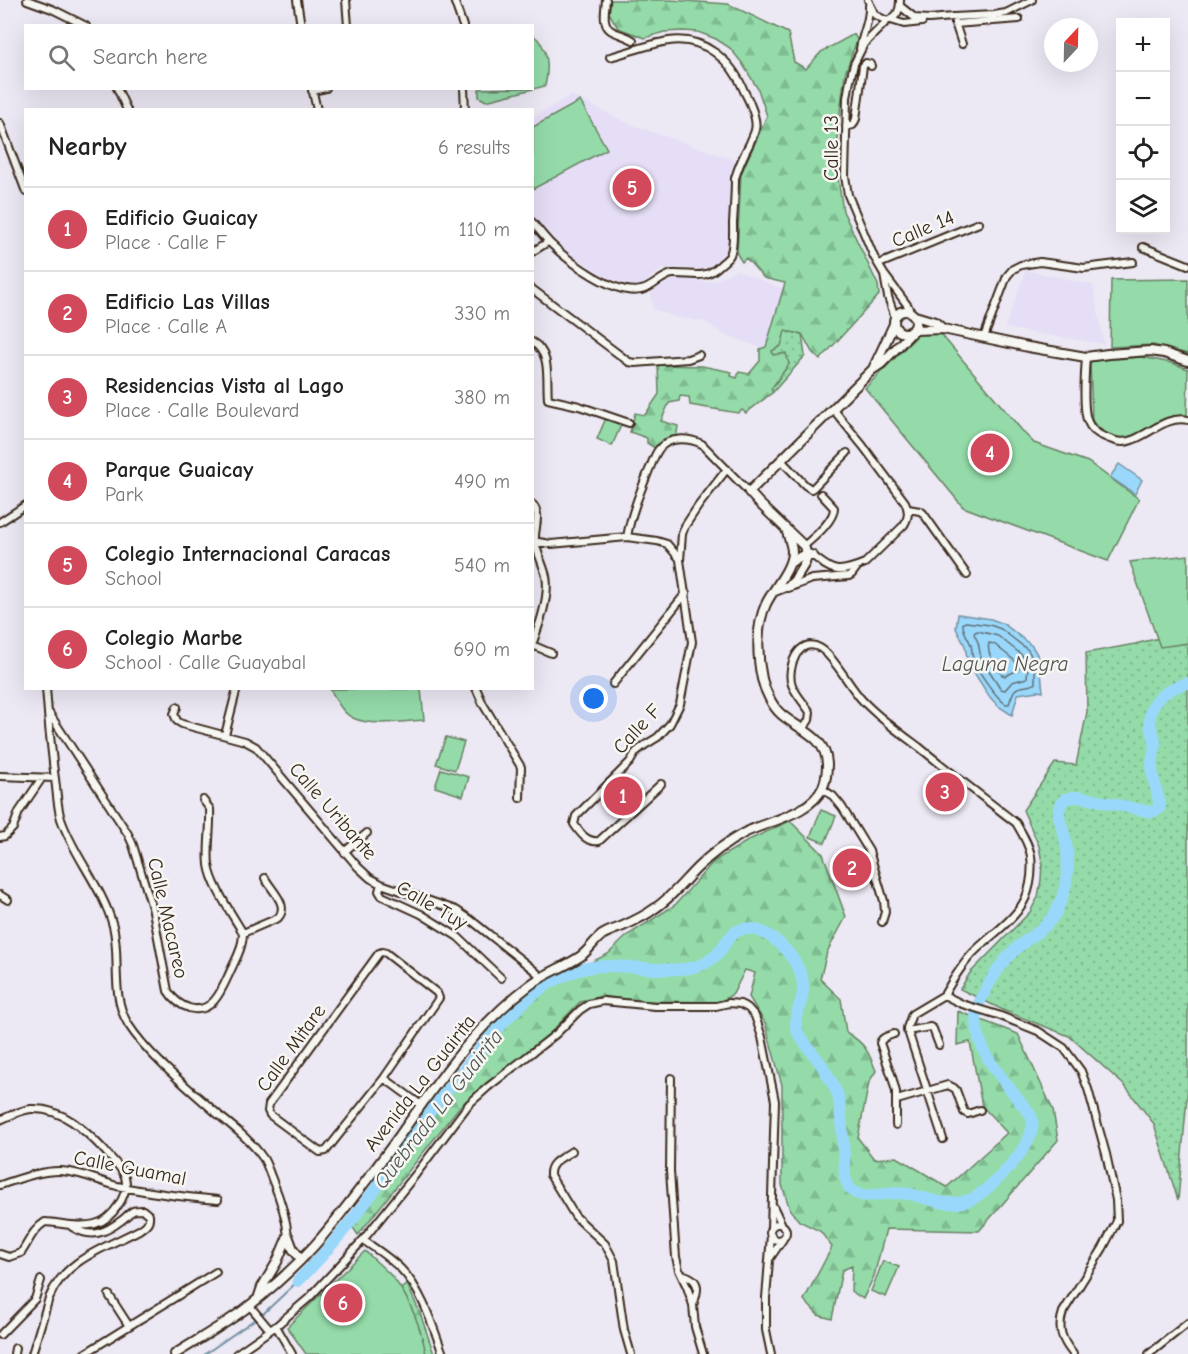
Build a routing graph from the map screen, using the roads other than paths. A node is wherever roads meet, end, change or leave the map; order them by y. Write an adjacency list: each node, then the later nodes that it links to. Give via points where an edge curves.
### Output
1 (27, 0): 13 (street)
2 (297, 0): 14 (street)
3 (346, 0): 15 (street)
4 (454, 0): 16 (street)
5 (606, 0): 18 (street, via 607,28)
6 (1032, 0): 9 (street, via 1006,13)
7 (869, 3): 12 (street, via 875,15); 20 (street, Calle 13, via 870,15)
8 (900, 3): 10 (street, via 915,18); 12 (street, Calle 13, via 897,15)
9 (953, 16): 10 (street); 17 (street)
10 (929, 19): 12 (street, via 909,24)
11 (1018, 19): 17 (street)
12 (889, 20): 20 (street, Calle 13)
13 (82, 24)
14 (301, 24)
15 (348, 24)
16 (462, 24)
17 (955, 24): 19 (street)
18 (633, 40)
19 (962, 45)
20 (859, 52): 30 (street, Calle 13, via 850,80)
21 (610, 57): 34 (street, via 670,41 690,42 706,46 722,58 743,87 756,129 735,177 729,256 705,275 668,275 636,291 601,280)
22 (872, 66): 30 (street, via 863,66 855,123)
23 (118, 90): 26 (street)
24 (312, 90): 27 (street)
25 (465, 90): 28 (street)
26 (126, 108)
27 (316, 108)
28 (465, 108)
29 (0, 123): 31 (street)
30 (846, 127): 38 (street, Calle 13, via 848,195)
31 (24, 187)
32 (534, 224): 34 (street)
33 (979, 224): 38 (street, Calle 14)
34 (548, 242): 36 (street)
35 (1143, 247): 39 (street)
36 (534, 251)
37 (1133, 262): 46 (street, via 1084,268 1040,262 1013,269)
38 (879, 264): 40 (street, Calle 13)
39 (1188, 265)
40 (884, 274): 42 (street, Calle 13); 43 (street, Calle 13)
41 (534, 291): 48 (street, via 629,362)
42 (913, 314): 43 (street, via 903,311); 44 (street); 45 (street)
43 (895, 320): 45 (street, via 896,328 902,332); 51 (street)
44 (943, 328): 45 (street); 46 (street)
45 (914, 330): 51 (street)
46 (984, 337): 49 (street)
47 (534, 343): 54 (street, via 545,355 548,399)
48 (699, 355)
49 (1086, 357): 50 (street, via 1150,351); 53 (street, via 1086,420 1098,434 1121,442 1164,423)
50 (1188, 361)
51 (872, 370): 52 (street)
52 (833, 409): 56 (street); 62 (street)
53 (1188, 420)
54 (629, 423)
55 (847, 453): 56 (street, via 811,489)
56 (782, 460): 58 (street)
57 (727, 469): 58 (street); 65 (street, via 693,439 666,443 659,449 645,480); 68 (street, Calle F, via 686,526)
58 (749, 492): 64 (street)
59 (821, 495): 67 (street, via 834,508 833,514)
60 (24, 506): 63 (street)
61 (534, 506): 66 (street)
62 (908, 509): 70 (street, via 904,525); 71 (street, via 923,513)
63 (0, 522)
64 (786, 530): 67 (street); 69 (street, via 792,551)
65 (627, 537): 66 (street, via 551,544); 68 (street, via 667,544)
66 (534, 541): 74 (street, via 547,586)
67 (807, 551): 69 (street); 70 (street, via 834,570); 72 (street, via 794,581)
68 (680, 560): 73 (street, Calle F)
69 (789, 564): 72 (street)
70 (859, 566): 72 (street, via 849,576 812,579)
71 (967, 575)
72 (775, 591): 83 (street, via 765,606 760,630 758,650 763,680 779,713)
73 (686, 593): 77 (street); 88 (street, Calle F, via 692,642 680,704 670,724 636,752 576,816 574,824 581,835 599,841)
74 (534, 638)
75 (534, 646): 76 (street)
76 (550, 653)
77 (613, 684)
78 (46, 690): 82 (street)
79 (236, 690): 84 (street)
80 (477, 690): 90 (street, via 521,767)
81 (177, 707): 84 (street, Calle Uribante, via 174,714 182,724)
82 (48, 712): 87 (street); 100 (street, Calle Macareo, via 134,845 171,996 194,1009 212,1003 238,956)
83 (803, 729): 89 (street, via 825,753 827,767); 103 (street, via 810,712 792,684 791,671 800,649 815,646 826,653 862,701 1016,823 1026,840 1031,877 1023,903 974,952)
84 (225, 735): 94 (street, Calle Uribante, via 256,747)
85 (0, 776): 86 (street)
86 (42, 778): 87 (street); 93 (street, via 13,828)
87 (55, 778): 124 (street, via 61,819 112,924 119,996 128,1023 175,1076 265,1161 282,1204)
88 (661, 784)
89 (822, 789): 99 (street, via 842,807 869,851 884,901); 101 (street, Avenida La Guairita, via 801,809 724,844 654,909 601,936 583,955)
90 (520, 798)
91 (203, 800): 100 (street, via 210,809 209,866 213,880)
92 (367, 833): 94 (street)
93 (0, 837)
94 (344, 852): 96 (street, Calle Uribante)
95 (265, 878): 100 (street, via 282,905 281,915)
96 (381, 884): 101 (street, Calle Uribante, via 456,910); 102 (street, Calle Tuy, via 382,896 449,931)
97 (0, 895): 98 (street)
98 (8, 900)
99 (882, 922)
100 (243, 933)
101 (541, 977): 111 (street, Avenida La Guairita, via 494,1016)
102 (501, 978)
103 (944, 995): 104 (street, via 912,1014); 151 (street, via 1038,1031 1064,1048 1081,1071 1088,1089 1106,1154 1117,1221 1060,1322 1061,1333)
104 (908, 1031): 106 (street, via 930,1027); 109 (street)
105 (894, 1034): 110 (street, via 880,1043)
106 (939, 1045)
107 (384, 1078): 107 (street, Calle Mitare, via 439,998 438,993 382,952 267,1111 320,1152 326,1151); 111 (street)
108 (671, 1078): 131 (street, via 669,1171)
109 (927, 1091): 110 (street); 112 (street, via 950,1085 956,1090 964,1112); 115 (street)
110 (897, 1100): 114 (street)
111 (421, 1105): 128 (street, Avenida La Guairita, via 359,1190)
112 (980, 1110)
113 (0, 1120): 118 (street, via 30,1109 69,1119 122,1170)
114 (896, 1125)
115 (943, 1139)
116 (572, 1151): 148 (street, via 551,1165 550,1175 575,1216 605,1245 614,1261)
117 (0, 1185): 118 (street, Calle Guamal, via 57,1171)
118 (125, 1187): 119 (street, Calle Guamal); 121 (street, via 117,1206 104,1220)
119 (218, 1200)
120 (772, 1206): 122 (street); 123 (street); 126 (street, via 775,1101 755,1016 740,1004 656,1006 603,1002 580,1010 469,1104)
121 (69, 1226): 127 (street, via 45,1222 21,1253 9,1257); 142 (street, via 79,1232 103,1233 138,1210 147,1212 150,1220 139,1230 80,1260 64,1274 49,1298)
122 (783, 1227): 123 (street, via 777,1225); 125 (street)
123 (771, 1232): 125 (street, via 779,1240); 129 (street)
124 (288, 1236): 128 (street); 134 (street)
125 (785, 1236): 129 (street)
126 (363, 1240): 139 (street, via 309,1298); 147 (street, via 412,1282)
127 (0, 1254)
128 (301, 1259): 134 (street, Avenida La Guairita)
129 (770, 1259): 150 (street, via 766,1330)
130 (216, 1272): 138 (street)
131 (681, 1274): 135 (street); 135 (street, via 697,1284)
132 (41, 1280): 141 (street, via 34,1299)
133 (108, 1296): 138 (street)
134 (258, 1298): 136 (street, Avenida La Guairita)
135 (693, 1305): 149 (street)
136 (252, 1308): 140 (street); 144 (street, Avenida La Guairita)
137 (1188, 1323): 152 (street)
138 (129, 1326): 143 (street)
139 (276, 1326): 140 (street); 146 (street)
140 (267, 1327): 145 (street)
141 (0, 1335)
142 (32, 1354)
143 (84, 1354)
144 (175, 1354)
145 (236, 1354)
146 (292, 1354)
147 (443, 1354)
148 (631, 1354)
149 (703, 1354)
150 (771, 1354)
151 (1073, 1354)
152 (1149, 1354)

